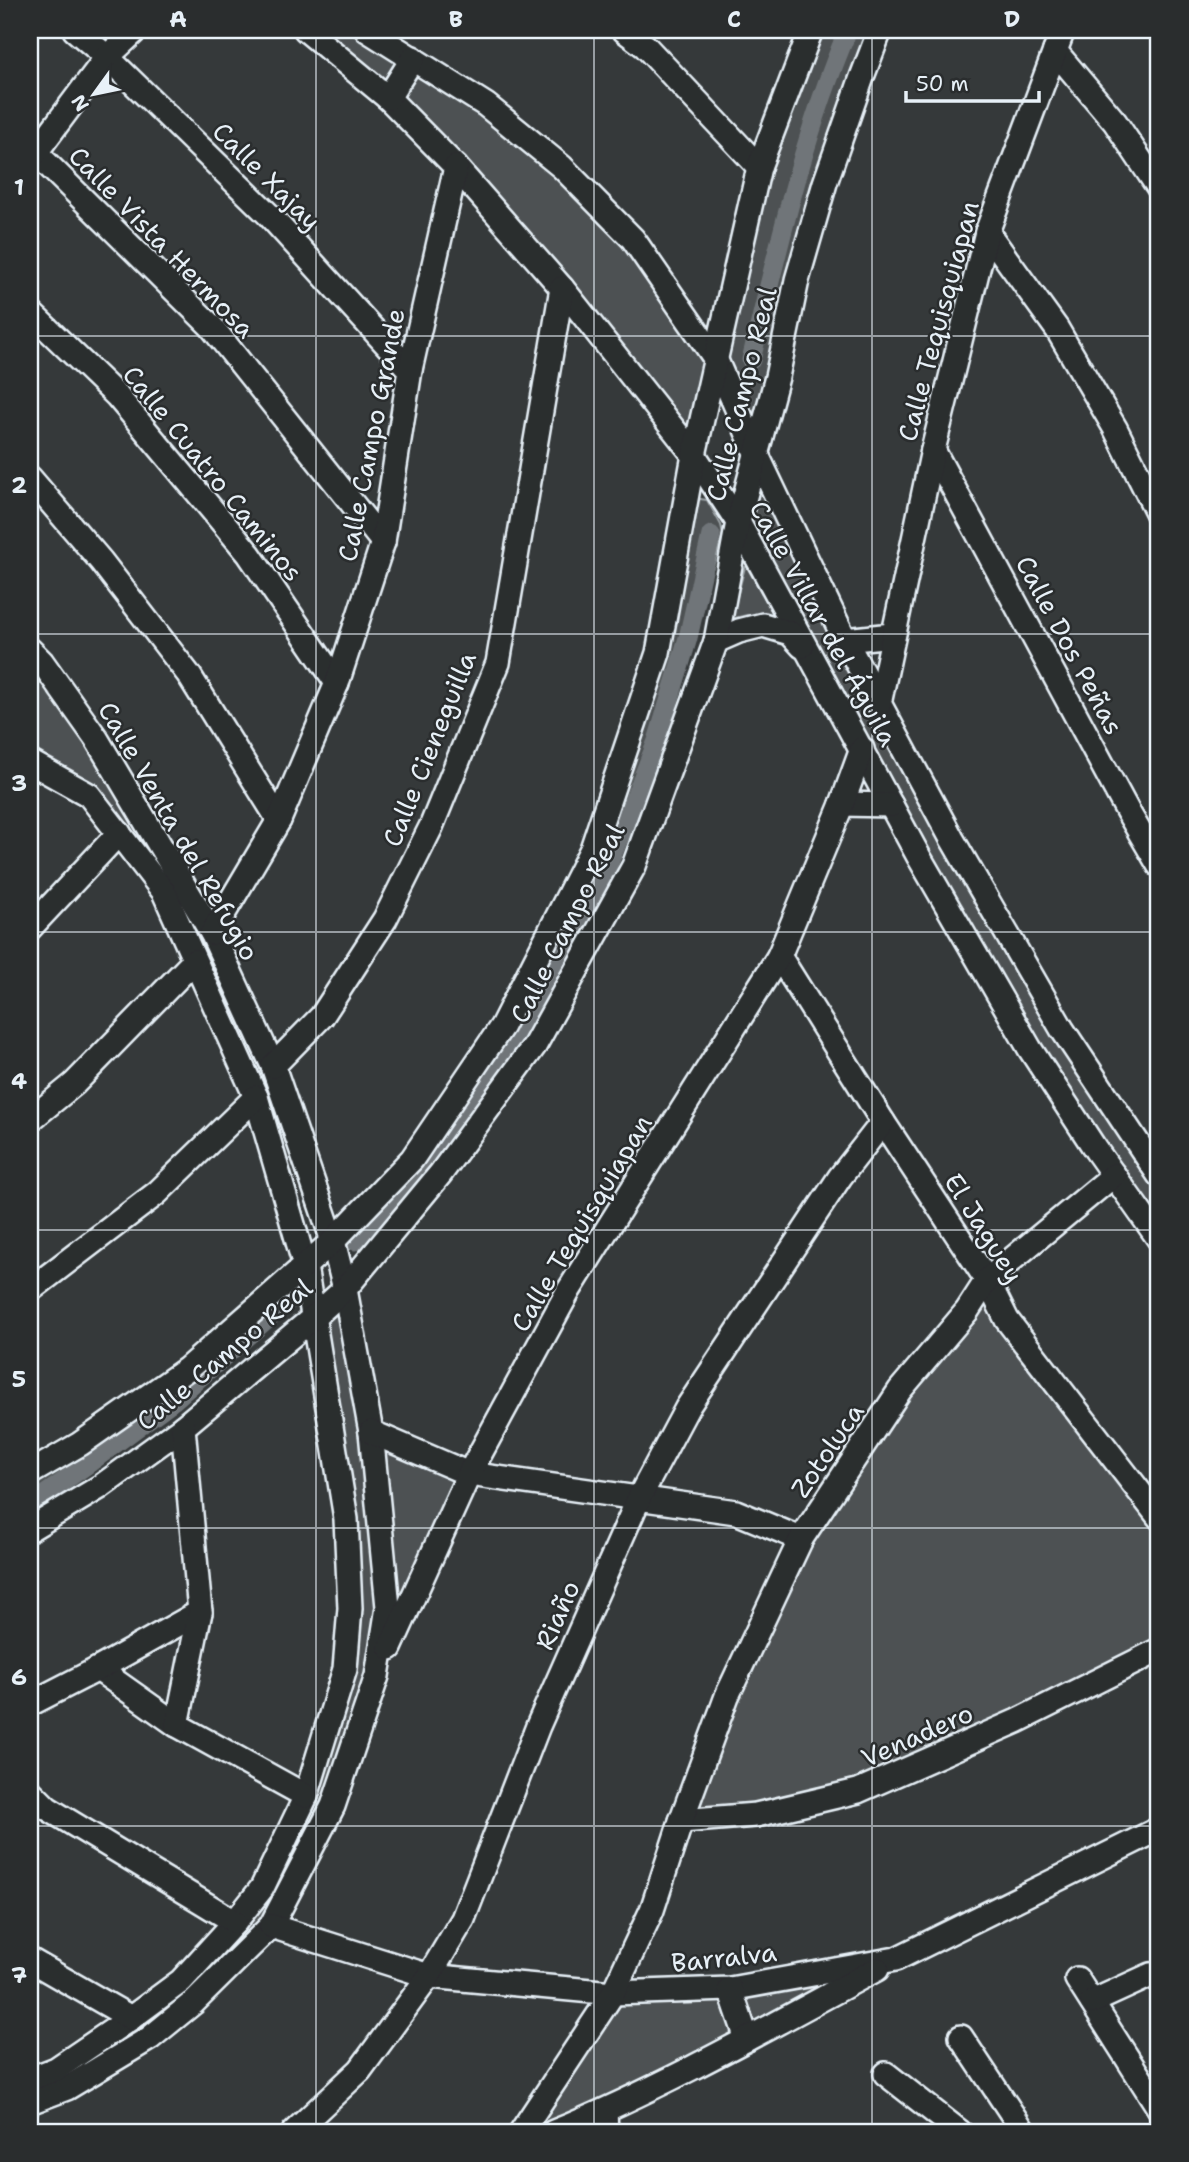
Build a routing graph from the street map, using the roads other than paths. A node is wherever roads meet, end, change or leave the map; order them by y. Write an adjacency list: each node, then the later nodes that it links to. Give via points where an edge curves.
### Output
1 (75, 30): 10 (street, Calle Xajay)
2 (136, 30): 10 (street)
3 (306, 30): 12 (street, Calle Villar del Águila)
4 (367, 30): 11 (street, Calle Villar del Águila)
5 (624, 30): 8 (street)
6 (811, 30): 15 (street, Calle Campo Real)
7 (880, 30): 24 (street, Calle Campo Real, via 825,183 797,280)
8 (649, 38): 15 (street)
9 (1059, 41): 16 (street); 17 (street, Calle Tequisquiapan)
10 (107, 57): 13 (street); 21 (street, Calle Xajay, via 269,215)
11 (413, 58): 12 (street); 20 (street, Calle Villar del Águila, via 486,105 562,167 633,239)
12 (388, 98): 14 (street, Calle Villar del Águila)
13 (31, 153): 28 (street, Calle Vista Hermosa, via 211,326)
14 (456, 167): 18 (street, Calle Villar del Águila); 21 (street, Calle Campo Grande)
15 (759, 167): 20 (street, Calle Campo Real)
16 (1159, 188)
17 (987, 232): 22 (street, Calle Tequisquiapan); 26 (street, via 1058,330)
18 (562, 288): 23 (street, Calle Villar del Águila); 47 (street, Calle Cieneguilla, via 498,663 431,827 384,919 322,1016)
19 (30, 312): 34 (street, Calle Cuatro Caminos, via 117,396 249,554)
20 (715, 358): 23 (street, Calle Campo Real); 24 (street, Calle Villar del Águila)
21 (410, 370): 28 (street, Calle Campo Grande)
22 (933, 450): 29 (street, Calle Tequisquiapan); 42 (street, Calle Dos Peñas)
23 (694, 454): 27 (street, Calle Villar del Águila); 54 (street, Calle Campo Real, via 659,653 592,849 502,1026 412,1159)
24 (757, 455): 27 (street, Calle Campo Real); 30 (street, Calle Villar del Águila)
25 (30, 478): 40 (street, via 189,675)
26 (1159, 516)
27 (738, 522): 31 (street, Calle Campo Real); 33 (street, Calle Villar del Águila)
28 (383, 542): 34 (street, Calle Campo Grande)
29 (892, 635): 30 (street); 35 (street, Calle Tequisquiapan)
30 (845, 640): 35 (street, Calle Villar del Águila)
31 (716, 641): 33 (street, via 763,625 790,633); 57 (street, Calle Campo Real, via 634,866 535,1045 441,1173)
32 (30, 650): 44 (street, Calle Venta del Refugio, via 96,738)
33 (811, 656): 36 (street, Calle Villar del Águila)
34 (337, 683): 40 (street, Calle Campo Grande)
35 (879, 704): 52 (street, Calle Villar del Águila, via 1062,1029)
36 (862, 749): 38 (street, Calle Tequisquiapan); 39 (street, Calle Villar del Águila)
37 (30, 762): 41 (street, Calle Venta del Refugio, via 89,795)
38 (842, 804): 39 (street); 45 (street, Calle Tequisquiapan)
39 (891, 805): 51 (street, Calle Villar del Águila, via 1030,1049)
40 (279, 820): 44 (street, Calle Campo Grande)
41 (119, 833): 43 (street); 46 (street, Calle Venta del Refugio, via 163,892)
42 (1159, 865)
43 (31, 925)
44 (212, 933): 47 (street, Calle Venta del Refugio)
45 (779, 956): 50 (street, El Jaguey); 63 (street, Calle Tequisquiapan, via 569,1290)
46 (194, 961): 48 (street, Calle Venta del Refugio); 49 (street, via 74,1084)
47 (273, 1066): 54 (street, Calle Venta del Refugio)
48 (256, 1097): 55 (street, Calle Venta del Refugio); 58 (street, via 157,1193)
49 (30, 1120)
50 (883, 1122): 56 (street, El Jaguey); 64 (street, Riaño, via 840,1177 687,1408)
51 (1114, 1175): 53 (street, Calle Villar del Águila); 56 (street, Zotoluca)
52 (1159, 1175)
53 (1159, 1239)
54 (333, 1241): 55 (street, Calle Campo Real); 57 (street, Calle Venta del Refugio)
55 (305, 1266): 59 (street, Calle Venta del Refugio); 62 (street, Calle Campo Real, via 187,1368 80,1444)
56 (987, 1280): 65 (street, El Jaguey, via 1007,1320); 67 (street, Zotoluca, via 967,1311 900,1390)
57 (345, 1289): 59 (street, Calle Campo Real); 61 (street, Calle Venta del Refugio)
58 (30, 1290)
59 (314, 1317): 60 (street, Calle Campo Real); 71 (street, Calle Venta del Refugio, via 346,1519 351,1608)
60 (183, 1427): 66 (street, Calle Campo Real, via 100,1487); 68 (street)
61 (371, 1432): 63 (street); 72 (street, Calle Venta del Refugio, via 388,1607)
62 (30, 1473)
63 (469, 1474): 64 (street); 72 (street, Calle Tequisquiapan)
64 (639, 1498): 67 (street, via 736,1512); 84 (street, Riaño, via 538,1726 463,1919)
65 (1159, 1517)
66 (30, 1529)
67 (801, 1539): 77 (street, Zotoluca, via 727,1696)
68 (200, 1612): 70 (street); 74 (street)
69 (1159, 1650): 77 (street, Venadero, via 1017,1721 858,1791 756,1815)
70 (98, 1669): 73 (street); 74 (street)
71 (345, 1670): 72 (street); 76 (street, Calle Venta del Refugio)
72 (377, 1676): 80 (street, Calle Venta del Refugio, via 333,1806)
73 (30, 1704)
74 (177, 1724): 76 (street)
75 (30, 1791): 79 (street, via 47,1808)
76 (306, 1796): 79 (street, Calle Venta del Refugio, via 262,1888)
77 (681, 1821): 87 (street, Zotoluca, via 652,1910)
78 (1159, 1829): 81 (street, Barralva)
79 (235, 1922): 89 (street, Calle Venta del Refugio, via 181,1981)
80 (271, 1926): 84 (street, Barralva); 94 (street, Calle Venta del Refugio, via 193,2003 150,2038 67,2088)
81 (896, 1959): 86 (street, Barralva); 91 (street)
82 (30, 1961): 89 (street)
83 (1159, 1974): 88 (street)
84 (429, 1976): 87 (street, Barralva); 97 (street, Riaño, via 360,2070)
85 (1077, 1979): 88 (street)
86 (730, 1989): 87 (street, Barralva); 91 (street)
87 (613, 1993): 98 (street, Zotoluca)
88 (1092, 2003): 95 (street)
89 (131, 2018): 93 (street, Calle Venta del Refugio, via 56,2068)
90 (961, 2037): 101 (street)
91 (747, 2039): 96 (street)
92 (886, 2074): 100 (street)
93 (30, 2078)
94 (30, 2102)
95 (1159, 2108)
96 (606, 2122): 99 (street)
97 (294, 2132)
98 (521, 2132)
99 (554, 2132)
100 (960, 2132)
101 (1024, 2132)

